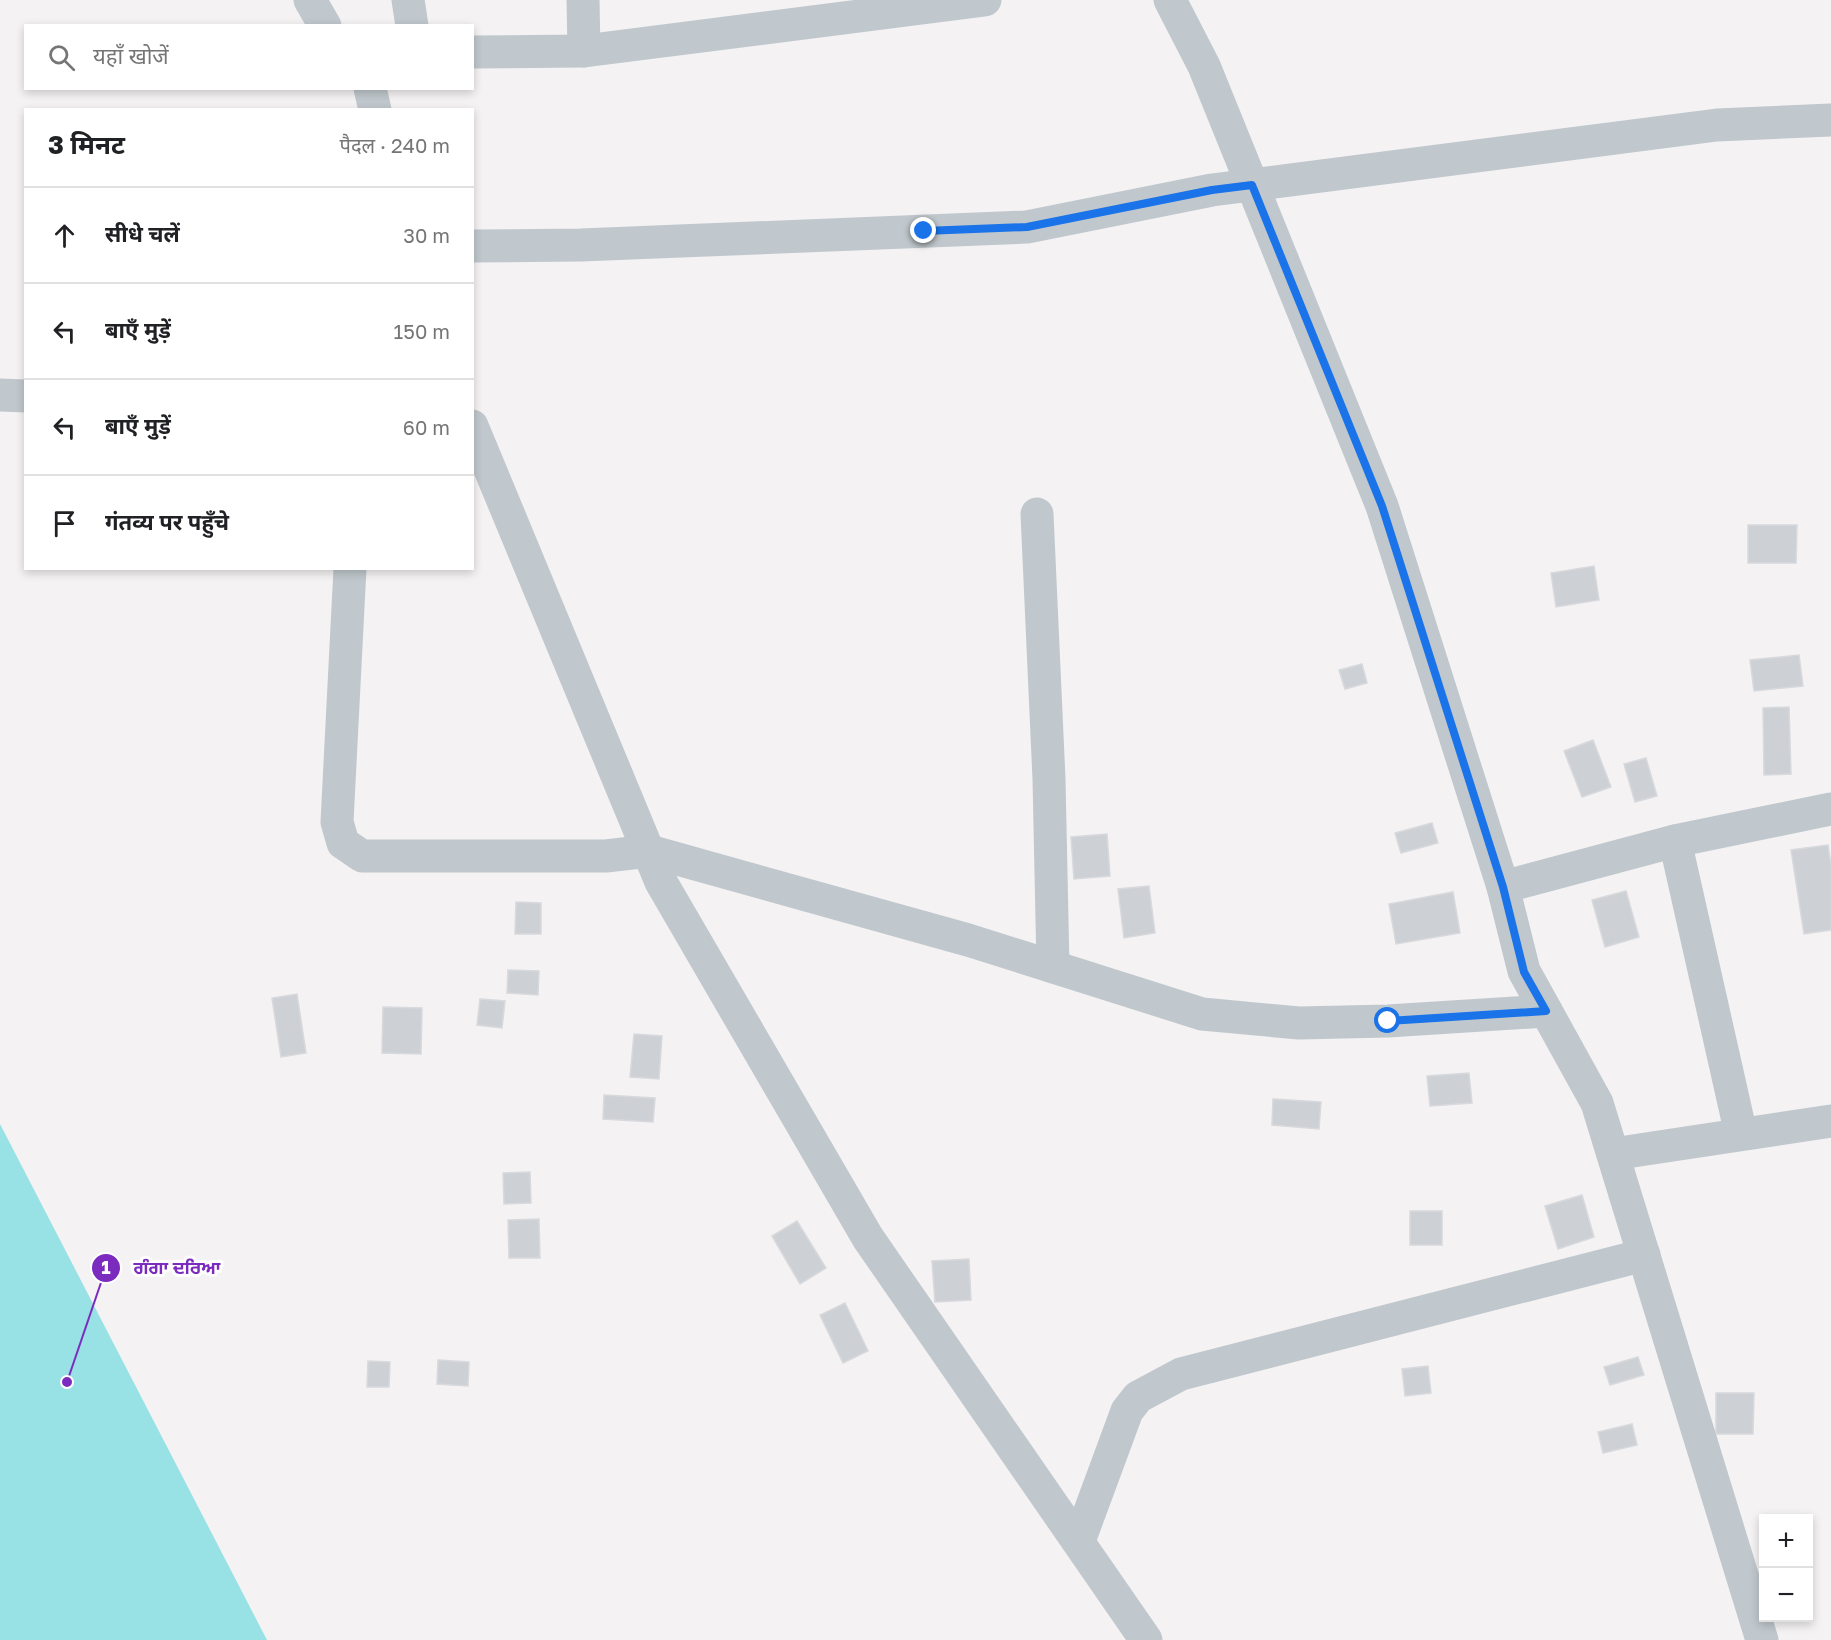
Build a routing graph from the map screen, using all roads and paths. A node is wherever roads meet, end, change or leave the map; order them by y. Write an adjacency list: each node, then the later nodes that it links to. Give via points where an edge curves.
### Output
1 (310, 0): 7 (street)
2 (408, 0): 8 (street)
3 (583, 0): 9 (street)
4 (985, 0): 6 (street)
5 (1170, 0): 12 (street, via 1204,66)
6 (888, 6): 9 (street)
7 (324, 24)
8 (412, 24)
9 (584, 51): 10 (street)
10 (474, 52)
11 (1831, 120): 12 (street, via 1718,125)
12 (1252, 185): 13 (street, via 1027,227); 22 (street, via 1382,506)
13 (474, 246)
14 (0, 395): 15 (street)
15 (24, 396)
16 (474, 431): 21 (street)
17 (1037, 514): 23 (street)
18 (350, 570): 21 (street, via 337,822 350,850 362,856 401,857 606,856)
19 (1831, 809): 20 (street)
20 (1675, 841): 22 (street); 26 (street)
21 (649, 851): 23 (street); 29 (street, via 661,882 868,1238)
22 (1503, 887): 24 (street, via 1524,972)
23 (1053, 967): 24 (street, via 1202,1014 1288,1022 1388,1021)
24 (1546, 1011): 27 (street, via 1597,1103)
25 (1831, 1121): 26 (street)
26 (1741, 1134): 27 (street)
27 (1613, 1154): 28 (street)
28 (1644, 1255): 29 (street, via 1181,1374 1138,1397 1127,1412); 31 (street)
29 (1079, 1541): 30 (street)
30 (1146, 1640)
31 (1762, 1640)

